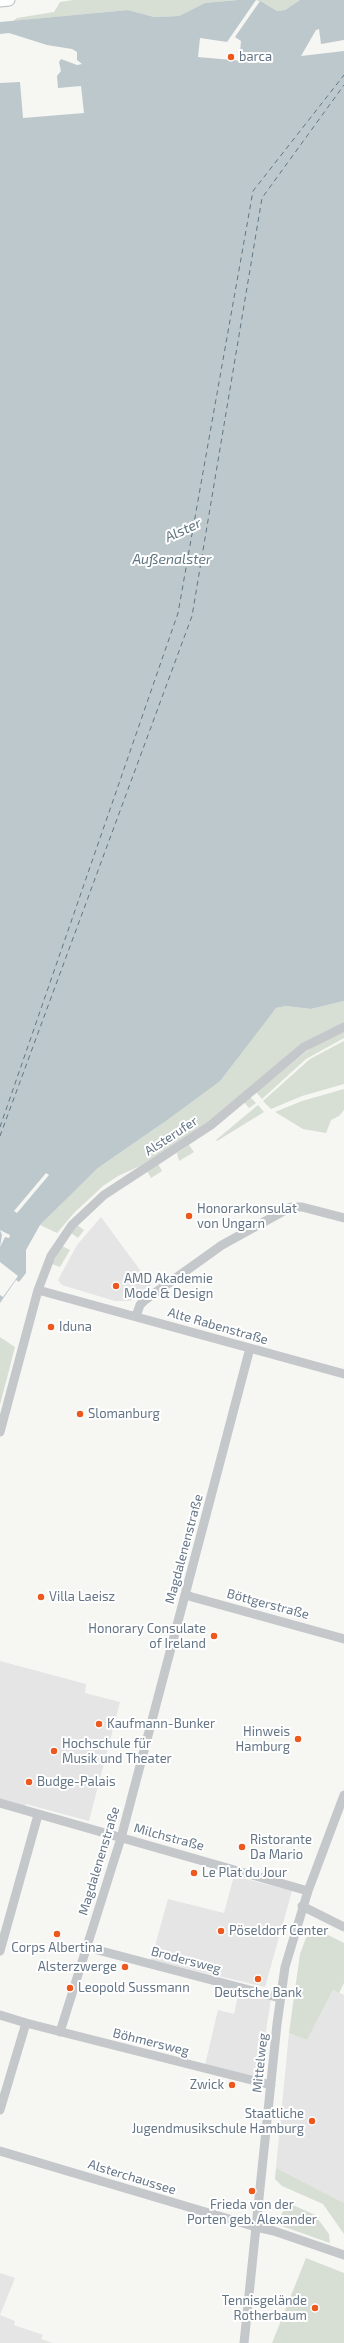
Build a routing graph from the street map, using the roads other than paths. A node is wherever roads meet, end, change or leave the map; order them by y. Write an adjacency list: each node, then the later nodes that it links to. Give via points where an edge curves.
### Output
1 (9, 0): 2 (main road)
2 (0, 1)
3 (344, 1027): 5 (street, Alsterufer, via 304,1047 211,1125 101,1197 64,1236 51,1256)
4 (344, 1218): 6 (street, via 302,1207 291,1207 222,1245 145,1300)
5 (38, 1290): 6 (street, Alte Rabenstraße); 9 (street, Alsterufer)
6 (136, 1316): 7 (street, Alte Rabenstraße)
7 (250, 1348): 8 (street, Alte Rabenstraße); 10 (street, Magdalenenstraße)
8 (344, 1374)
9 (0, 1432)
10 (185, 1595): 11 (street, Böttgerstraße); 15 (street, Magdalenenstraße)
11 (344, 1639)
12 (344, 1795): 16 (street, Mittelweg)
13 (0, 1803): 14 (street, Milchstraße)
14 (38, 1815): 15 (street, Milchstraße); 20 (street)
15 (121, 1838): 16 (street, Milchstraße); 19 (street, Magdalenenstraße)
16 (308, 1891): 17 (street, Mittelweg)
17 (302, 1906): 18 (street); 21 (street, Mittelweg, via 287,1959)
18 (344, 1927)
19 (86, 1947): 21 (street, Brodersweg); 24 (street, Magdalenenstraße)
20 (0, 1951)
21 (280, 1998): 25 (street, Mittelweg)
22 (0, 2015): 23 (street, Böhmersweg)
23 (26, 2023): 24 (street, Böhmersweg); 26 (street)
24 (60, 2032): 25 (street, Böhmersweg)
25 (271, 2085): 28 (street, Mittelweg)
26 (0, 2110)
27 (0, 2151): 28 (street, Alsterchaussee)
28 (256, 2227): 29 (street, Alsterchaussee); 30 (street, Mittelweg)
29 (344, 2255)
30 (244, 2343)

